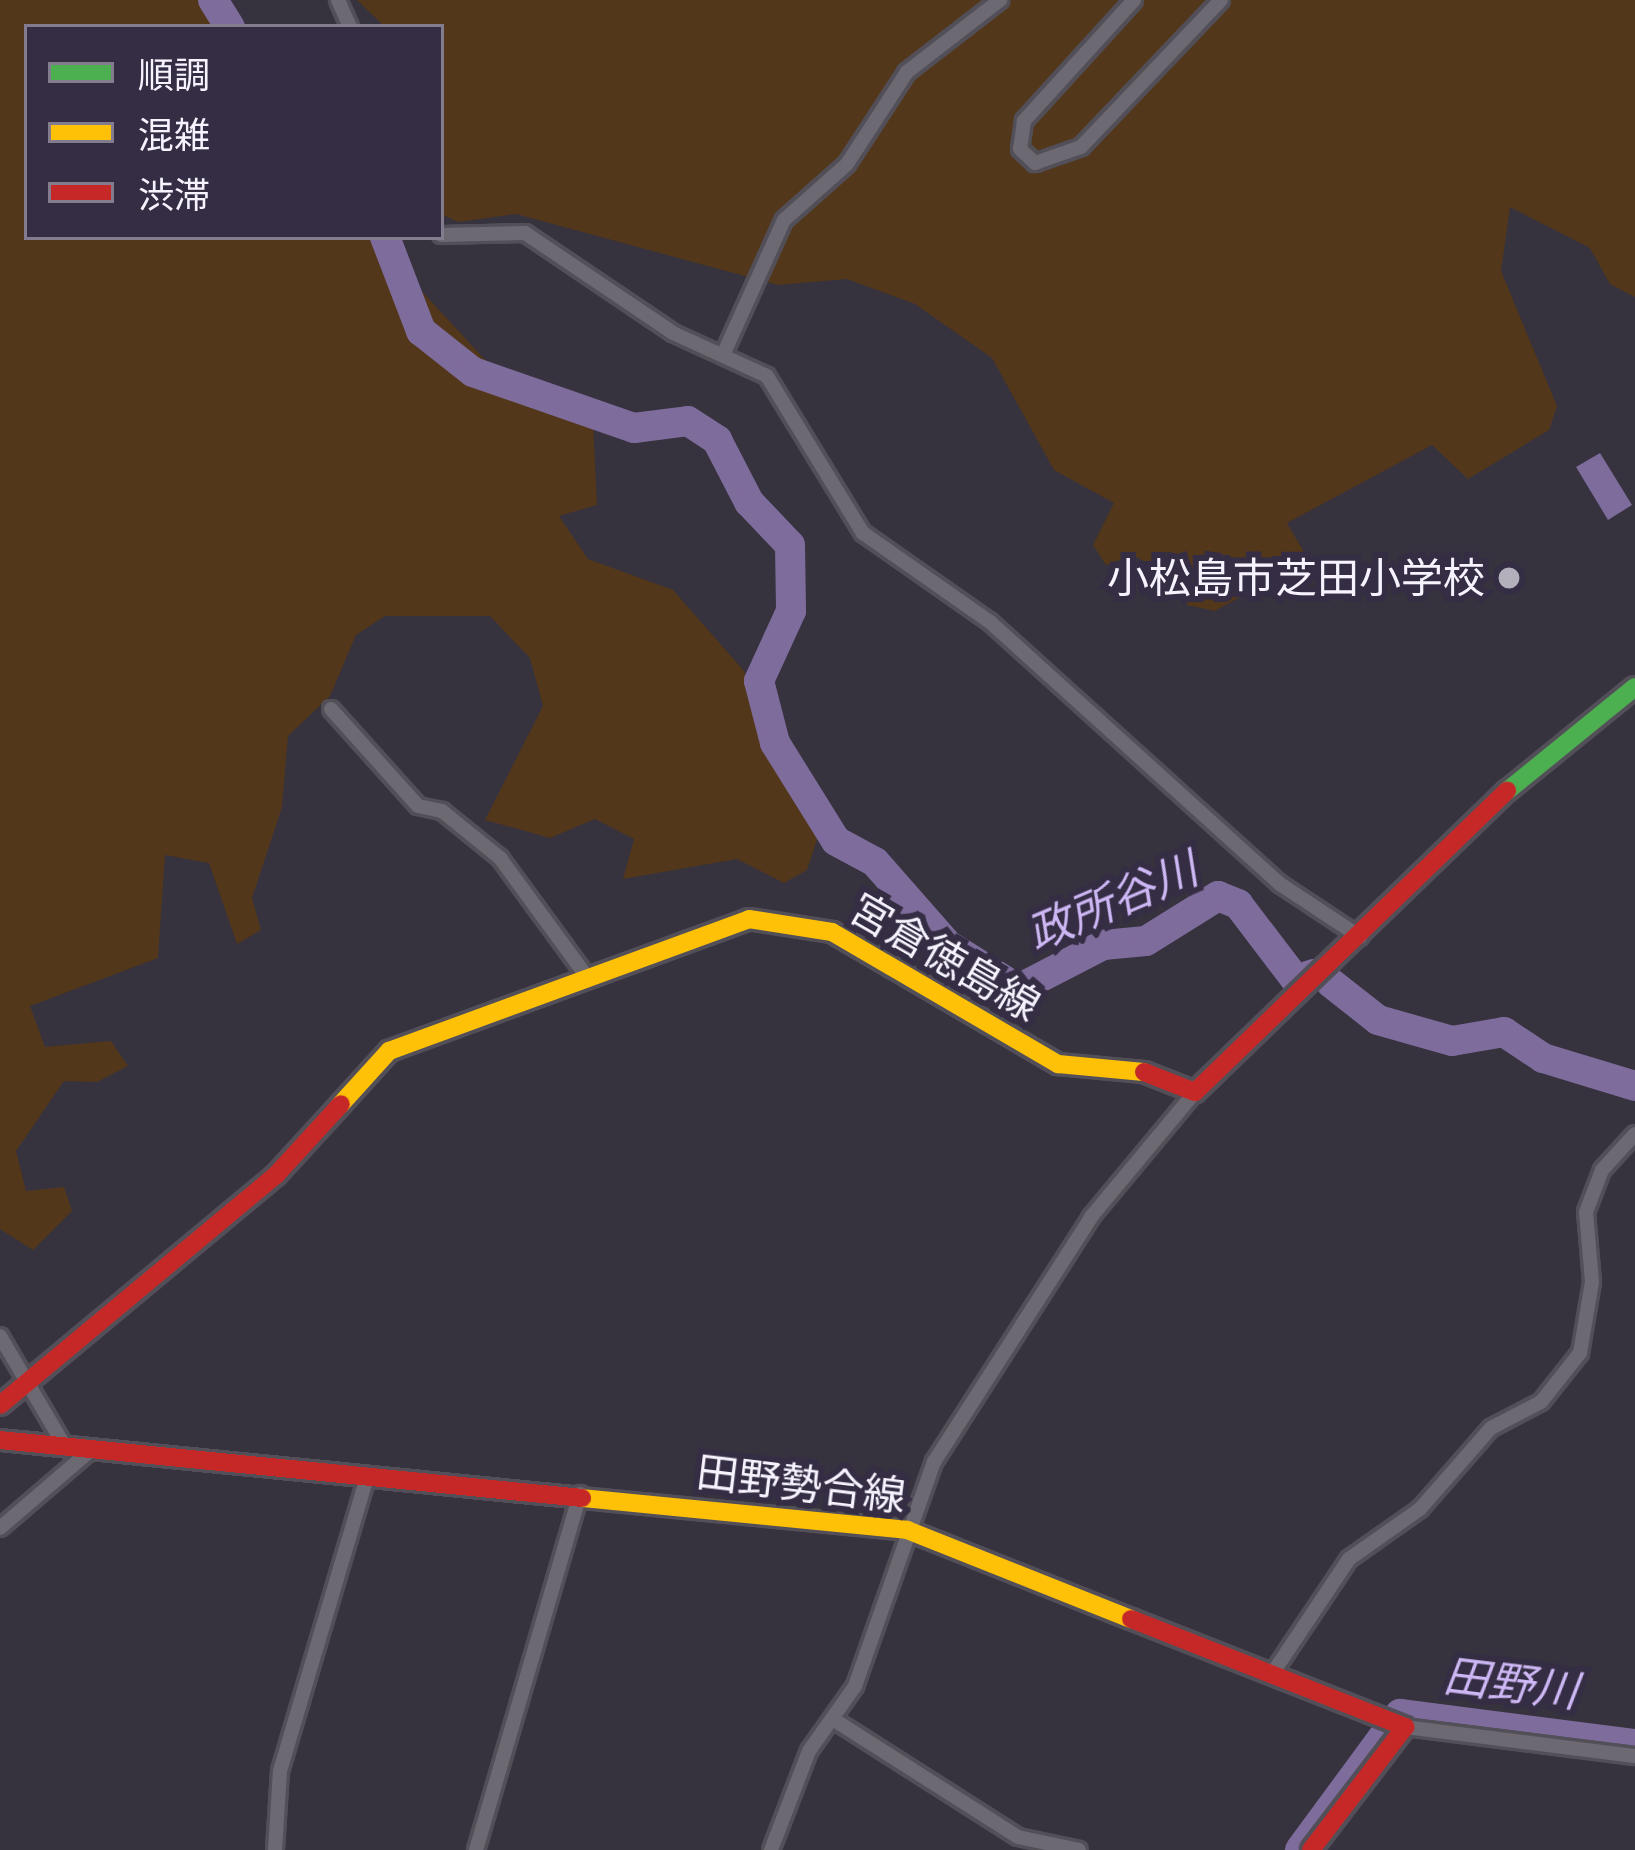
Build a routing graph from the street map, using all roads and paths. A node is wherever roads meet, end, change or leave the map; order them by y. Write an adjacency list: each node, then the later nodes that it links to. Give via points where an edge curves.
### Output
1 (1000, 0): 5 (street, via 907,72 847,164 784,220)
2 (1134, 0): 3 (street, via 1024,121 1020,149 1035,163 1081,147)
3 (1221, 0)
4 (444, 235): 5 (street, via 525,232)
5 (723, 355): 8 (street, via 780,388 862,533 990,622 1280,884)
6 (1635, 687): 8 (main road, via 1502,795)
7 (331, 709): 9 (street, via 418,806 442,811 500,858)
8 (1360, 937): 10 (main road)
9 (587, 977): 10 (main road, 宮倉徳島線, via 778,917 832,932 1058,1064 1150,1073); 13 (main road, 宮倉徳島線, via 389,1051 276,1175)
10 (1196, 1092): 21 (street, via 1091,1216 954,1429)
11 (1635, 1134): 22 (street, via 1602,1170 1586,1212 1592,1282 1580,1353 1541,1402 1491,1428 1420,1510 1348,1559)
12 (0, 1336): 13 (street)
13 (28, 1379): 14 (main road, 宮倉徳島線); 16 (street)
14 (0, 1405)
15 (0, 1440): 16 (main road, 田野勢合線)
16 (64, 1448): 17 (main road, 田野勢合線)
17 (91, 1450): 18 (main road, 田野勢合線); 20 (street)
18 (367, 1478): 19 (main road, 田野勢合線); 26 (street, via 280,1771)
19 (580, 1494): 21 (main road, 田野勢合線); 27 (street)
20 (0, 1528)
21 (907, 1530): 22 (main road, 田野勢合線); 23 (street)
22 (1274, 1671): 24 (main road, 田野勢合線)
23 (839, 1723): 28 (street, via 809,1751); 29 (street, via 1018,1837)
24 (1405, 1726): 25 (street); 30 (main road)
25 (1635, 1756)
26 (275, 1850)
27 (476, 1850)
28 (771, 1850)
29 (1079, 1850)
30 (1311, 1850)

